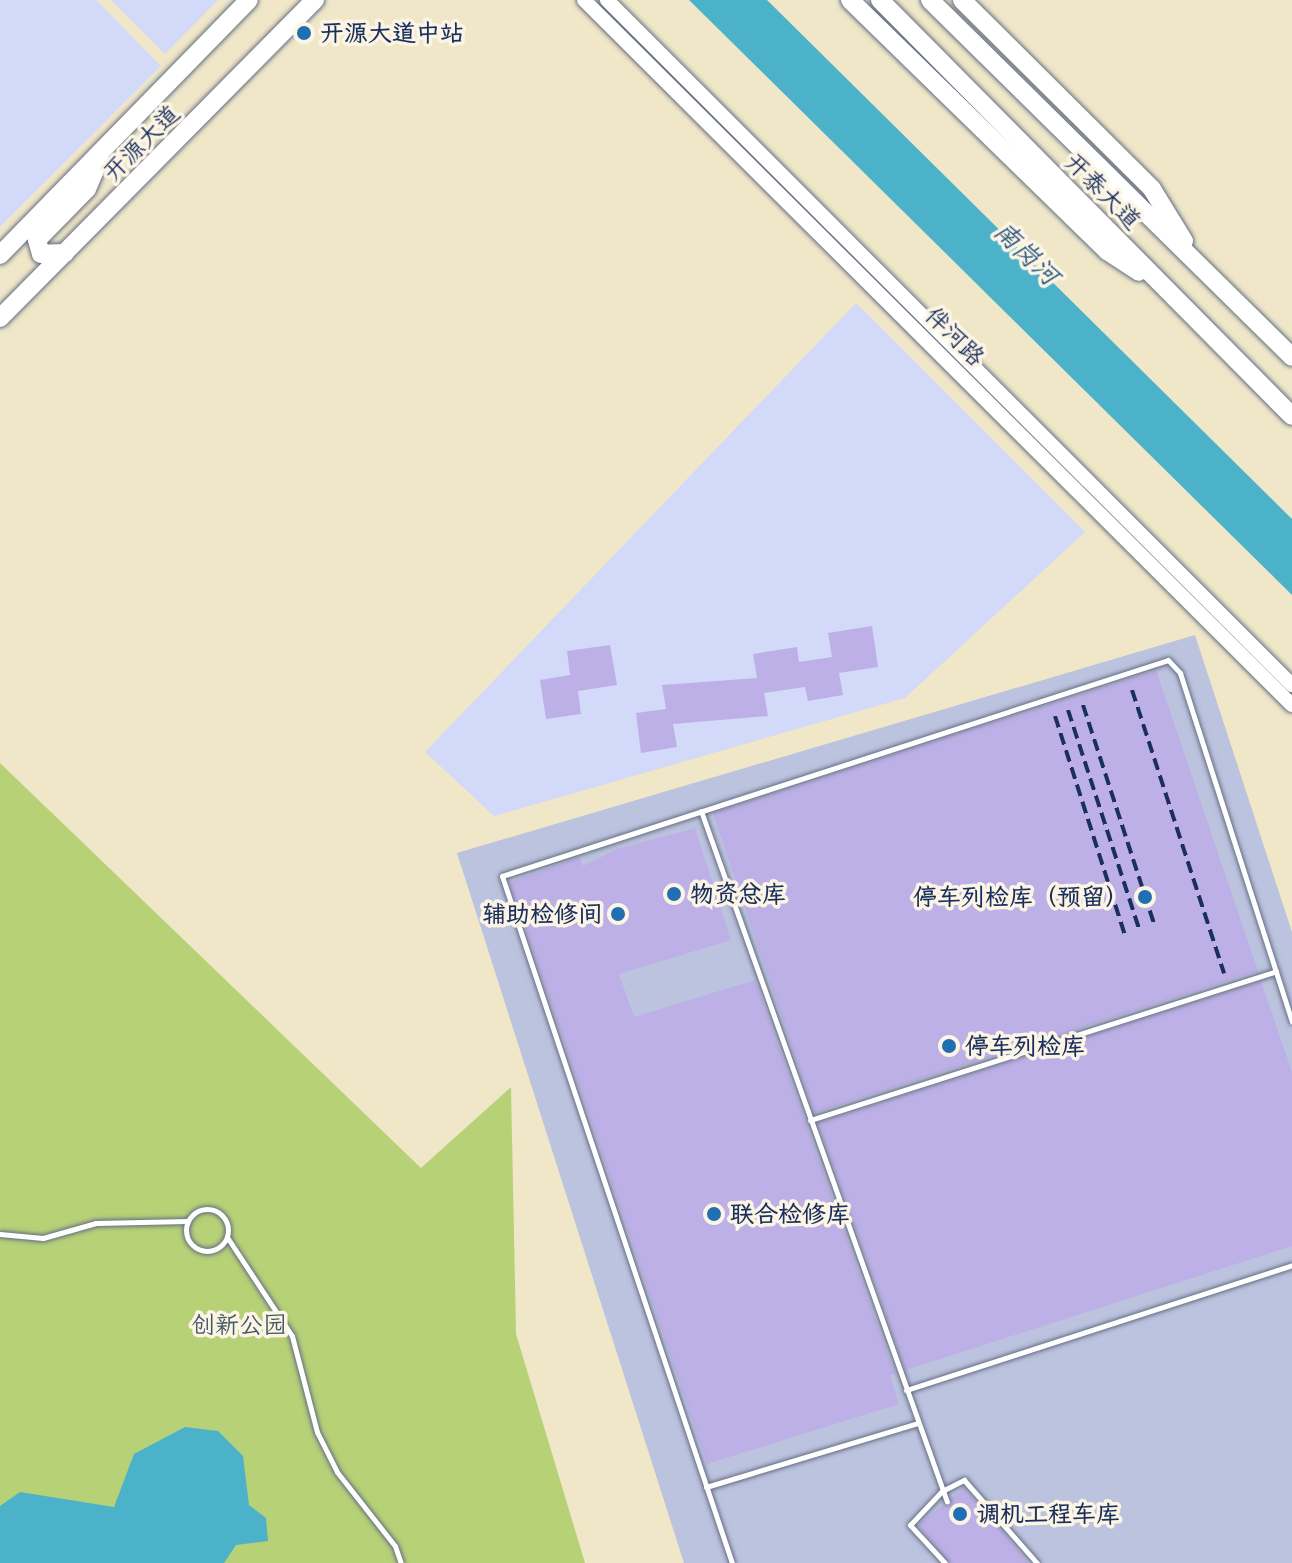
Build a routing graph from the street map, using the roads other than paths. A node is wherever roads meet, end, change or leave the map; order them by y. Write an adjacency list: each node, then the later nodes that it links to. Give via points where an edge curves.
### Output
1 (249, 0): 9 (main road, 开源大道)
2 (315, 0): 10 (main road, 开源大道)
3 (584, 0): 18 (street, 伴河路)
4 (607, 0): 17 (street, 伴河路)
5 (850, 0): 13 (main road, via 1107,251)
6 (880, 0): 13 (main road, 开泰大道)
7 (930, 0): 12 (main road, 开泰大道)
8 (962, 0): 12 (main road, via 1152,189)
9 (106, 146): 10 (main road, via 87,189 37,240 41,254); 11 (main road, 开源大道)
10 (65, 253): 14 (main road, 开源大道)
11 (0, 255)
12 (1201, 267): 15 (main road, 开泰大道)
13 (1168, 290): 16 (main road, 开泰大道)
14 (0, 318)
15 (1292, 357)
16 (1292, 416)
17 (1292, 685)
18 (1292, 705)
19 (701, 811): 20 (lane, via 1168,660 1180,673); 22 (lane); 29 (lane, via 502,876)
20 (1276, 971): 21 (lane); 22 (lane)
21 (1292, 1021)
22 (810, 1120): 27 (lane)
23 (188, 1221): 24 (lane, via 96,1223 43,1238); 25 (lane, via 198,1211 218,1213 227,1224); 25 (lane, via 186,1235 199,1250 219,1248)
24 (0, 1234)
25 (227, 1237): 32 (lane, via 292,1336 317,1432 337,1472 395,1546)
26 (1292, 1265): 27 (lane)
27 (906, 1390): 28 (lane)
28 (918, 1423): 29 (lane); 30 (lane)
29 (706, 1487): 33 (lane)
30 (942, 1491): 31 (lane); 34 (lane, via 910,1525); 35 (lane, via 964,1480)
31 (947, 1502)
32 (401, 1563)
33 (732, 1563)
34 (945, 1563)
35 (1037, 1563)

